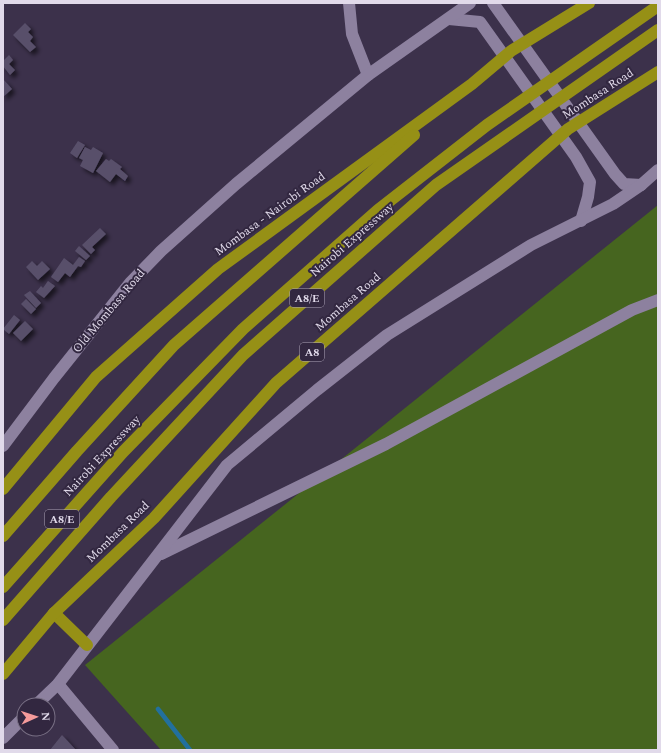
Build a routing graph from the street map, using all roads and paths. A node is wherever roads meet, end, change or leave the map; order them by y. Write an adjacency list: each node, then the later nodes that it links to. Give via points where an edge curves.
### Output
1 (349, 3): 9 (street, via 352,34)
2 (470, 3): 6 (street, Old Mombasa Road)
3 (493, 3): 12 (street, via 615,174 624,184)
4 (589, 3): 10 (highway, Mombasa - Nairobi Road, via 511,51)
5 (658, 6): 19 (highway, Nairobi Expressway / A8/E, via 474,134 378,210 249,324 123,452)
6 (449, 19): 9 (street, Old Mombasa Road); 13 (street, via 480,22 576,157 590,182)
7 (658, 30): 21 (highway, Nairobi Expressway / A8/E, via 436,185 243,354 111,497)
8 (658, 72): 20 (highway, Mombasa Road / A8, via 568,129 276,383 154,518)
9 (368, 75): 15 (street, Old Mombasa Road, via 161,251 130,283)
10 (472, 84): 16 (highway, Mombasa - Nairobi Road, via 218,269 96,377); 17 (highway, via 174,345 77,450)
11 (658, 170): 12 (street)
12 (640, 185): 13 (street, via 613,204)
13 (581, 221): 18 (street, via 531,245 387,335 317,390 227,465)
14 (658, 300): 18 (street, via 632,310 386,444)
15 (3, 446)
16 (3, 489)
17 (3, 536)
18 (158, 555): 22 (street)
19 (3, 587)
20 (54, 614): 22 (highway); 23 (highway, Mombasa Road / A8)
21 (3, 620)
22 (87, 646): 24 (street)
23 (3, 674)
24 (58, 684): 25 (street); 28 (street)
25 (44, 697)
26 (16, 725): 27 (street)
27 (3, 738)
28 (113, 750)

